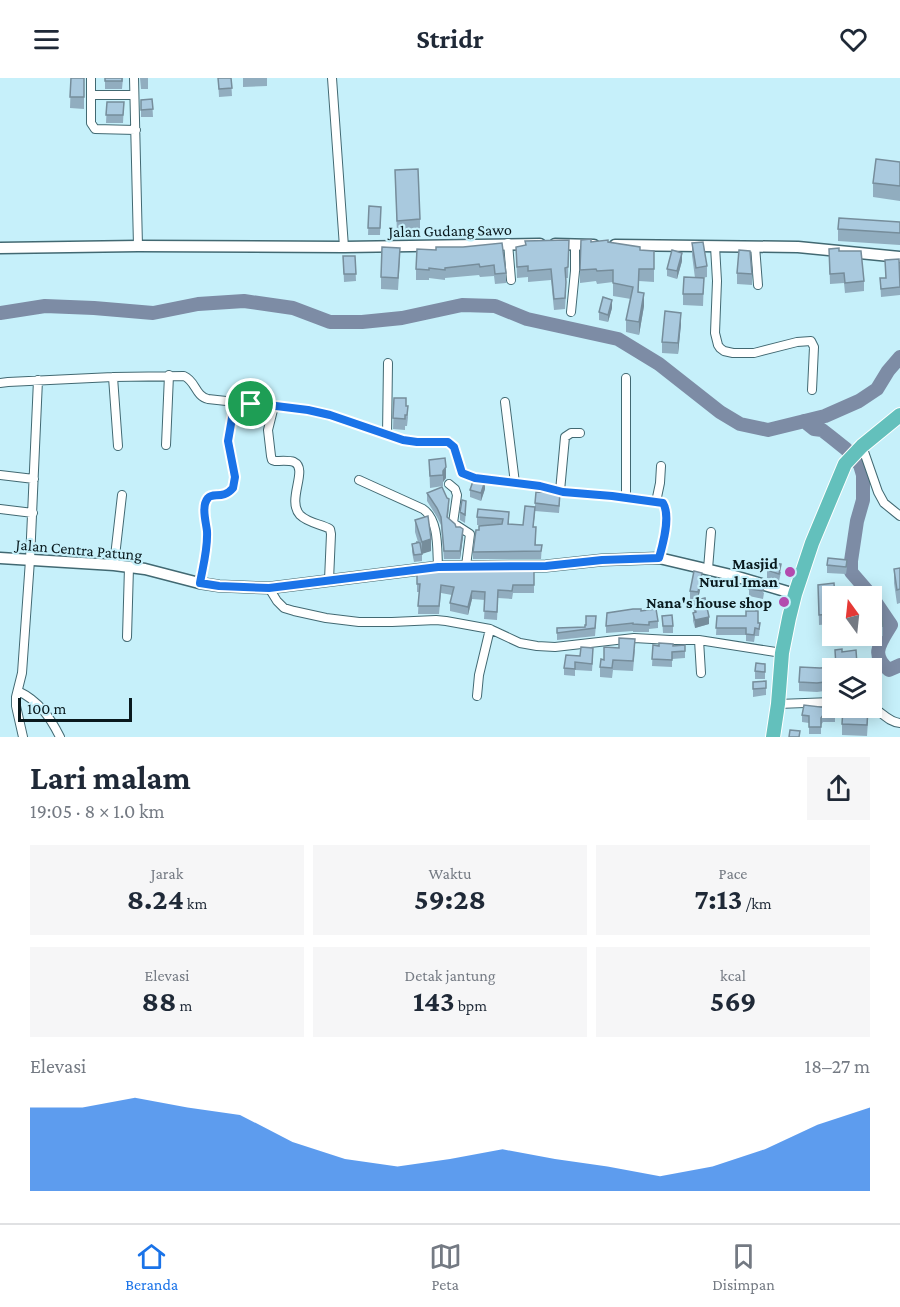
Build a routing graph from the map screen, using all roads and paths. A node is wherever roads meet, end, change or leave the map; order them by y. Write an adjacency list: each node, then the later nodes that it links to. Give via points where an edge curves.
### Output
1 (91, 78): 4 (street)
2 (134, 78): 5 (street)
3 (332, 78): 12 (street)
4 (91, 95): 5 (street); 6 (street, via 93,128)
5 (134, 95): 6 (street)
6 (136, 130): 9 (street)
7 (508, 243): 8 (street, Jalan Gudang Sawo); 12 (street, Jalan Gudang Sawo); 15 (street)
8 (575, 244): 10 (street, Jalan Gudang Sawo); 17 (street)
9 (138, 246): 12 (street, Jalan Gudang Sawo); 13 (street, Jalan Gudang Sawo)
10 (715, 246): 11 (street, Jalan Gudang Sawo); 24 (street, via 716,333 720,348 746,354 811,341)
11 (755, 246): 14 (street, Jalan Gudang Sawo); 16 (street)
12 (344, 247)
13 (0, 248)
14 (900, 257)
15 (512, 280)
16 (758, 285)
17 (571, 312)
18 (388, 363): 30 (street)
19 (169, 375): 20 (street); 25 (street, via 190,378 203,398); 31 (street)
20 (113, 377): 22 (street); 32 (street)
21 (626, 378): 42 (street)
22 (38, 380): 23 (street); 36 (street)
23 (0, 383)
24 (812, 390)
25 (235, 401): 27 (street); 57 (street, via 228,441 235,477 233,488 224,495 212,495 206,503 207,546)
26 (505, 402): 38 (street)
27 (274, 406): 30 (street, via 330,415); 56 (street, via 268,430 272,460 297,465 300,476 294,499 298,513 330,530)
28 (900, 416): 33 (highway)
29 (580, 433): 40 (street, via 565,437)
30 (387, 435): 38 (street, via 417,442 448,442 454,447 462,473)
31 (166, 445)
32 (118, 446)
33 (860, 448): 46 (street, via 878,492); 59 (highway, via 845,464)
34 (662, 466): 43 (street)
35 (0, 475): 36 (street)
36 (34, 479): 45 (street)
37 (359, 480): 54 (street, via 428,512 435,530)
38 (515, 483): 40 (street)
39 (449, 484): 52 (street, via 458,495 453,523 470,534)
40 (560, 491): 42 (street)
41 (122, 495): 51 (street)
42 (626, 498): 43 (street)
43 (656, 502): 49 (street, via 663,503 666,509)
44 (0, 509): 45 (street)
45 (33, 513): 50 (street)
46 (900, 516)
47 (711, 532): 55 (street)
48 (0, 558): 50 (street, Jalan Centra Patung)
49 (659, 558): 52 (street, Jalan Centra Patung, via 546,566); 55 (street, Jalan Centra Patung)
50 (30, 560): 51 (street, Jalan Centra Patung); 65 (street)
51 (114, 565): 53 (street, Jalan Centra Patung)
52 (466, 566): 54 (street, Jalan Centra Patung)
53 (129, 567): 57 (street, Jalan Centra Patung); 61 (street)
54 (438, 567): 56 (street, Jalan Centra Patung)
55 (708, 569): 59 (street, Jalan Centra Patung)
56 (330, 579): 58 (street, Jalan Centra Patung)
57 (200, 583): 58 (street, Jalan Centra Patung)
58 (269, 588): 60 (street, via 284,608 326,618 359,622 436,620)
59 (795, 594): 63 (highway)
60 (490, 629): 62 (street, via 520,643 555,647 634,639); 66 (street)
61 (127, 637)
62 (699, 640): 63 (street); 64 (street)
63 (782, 654): 68 (highway)
64 (701, 674)
65 (18, 691): 71 (street, via 16,706); 72 (street, via 47,713)
66 (477, 696)
67 (822, 702): 68 (street)
68 (778, 704): 73 (highway)
69 (882, 714): 70 (street)
70 (900, 723)
71 (23, 737)
72 (60, 737)
73 (772, 737)

